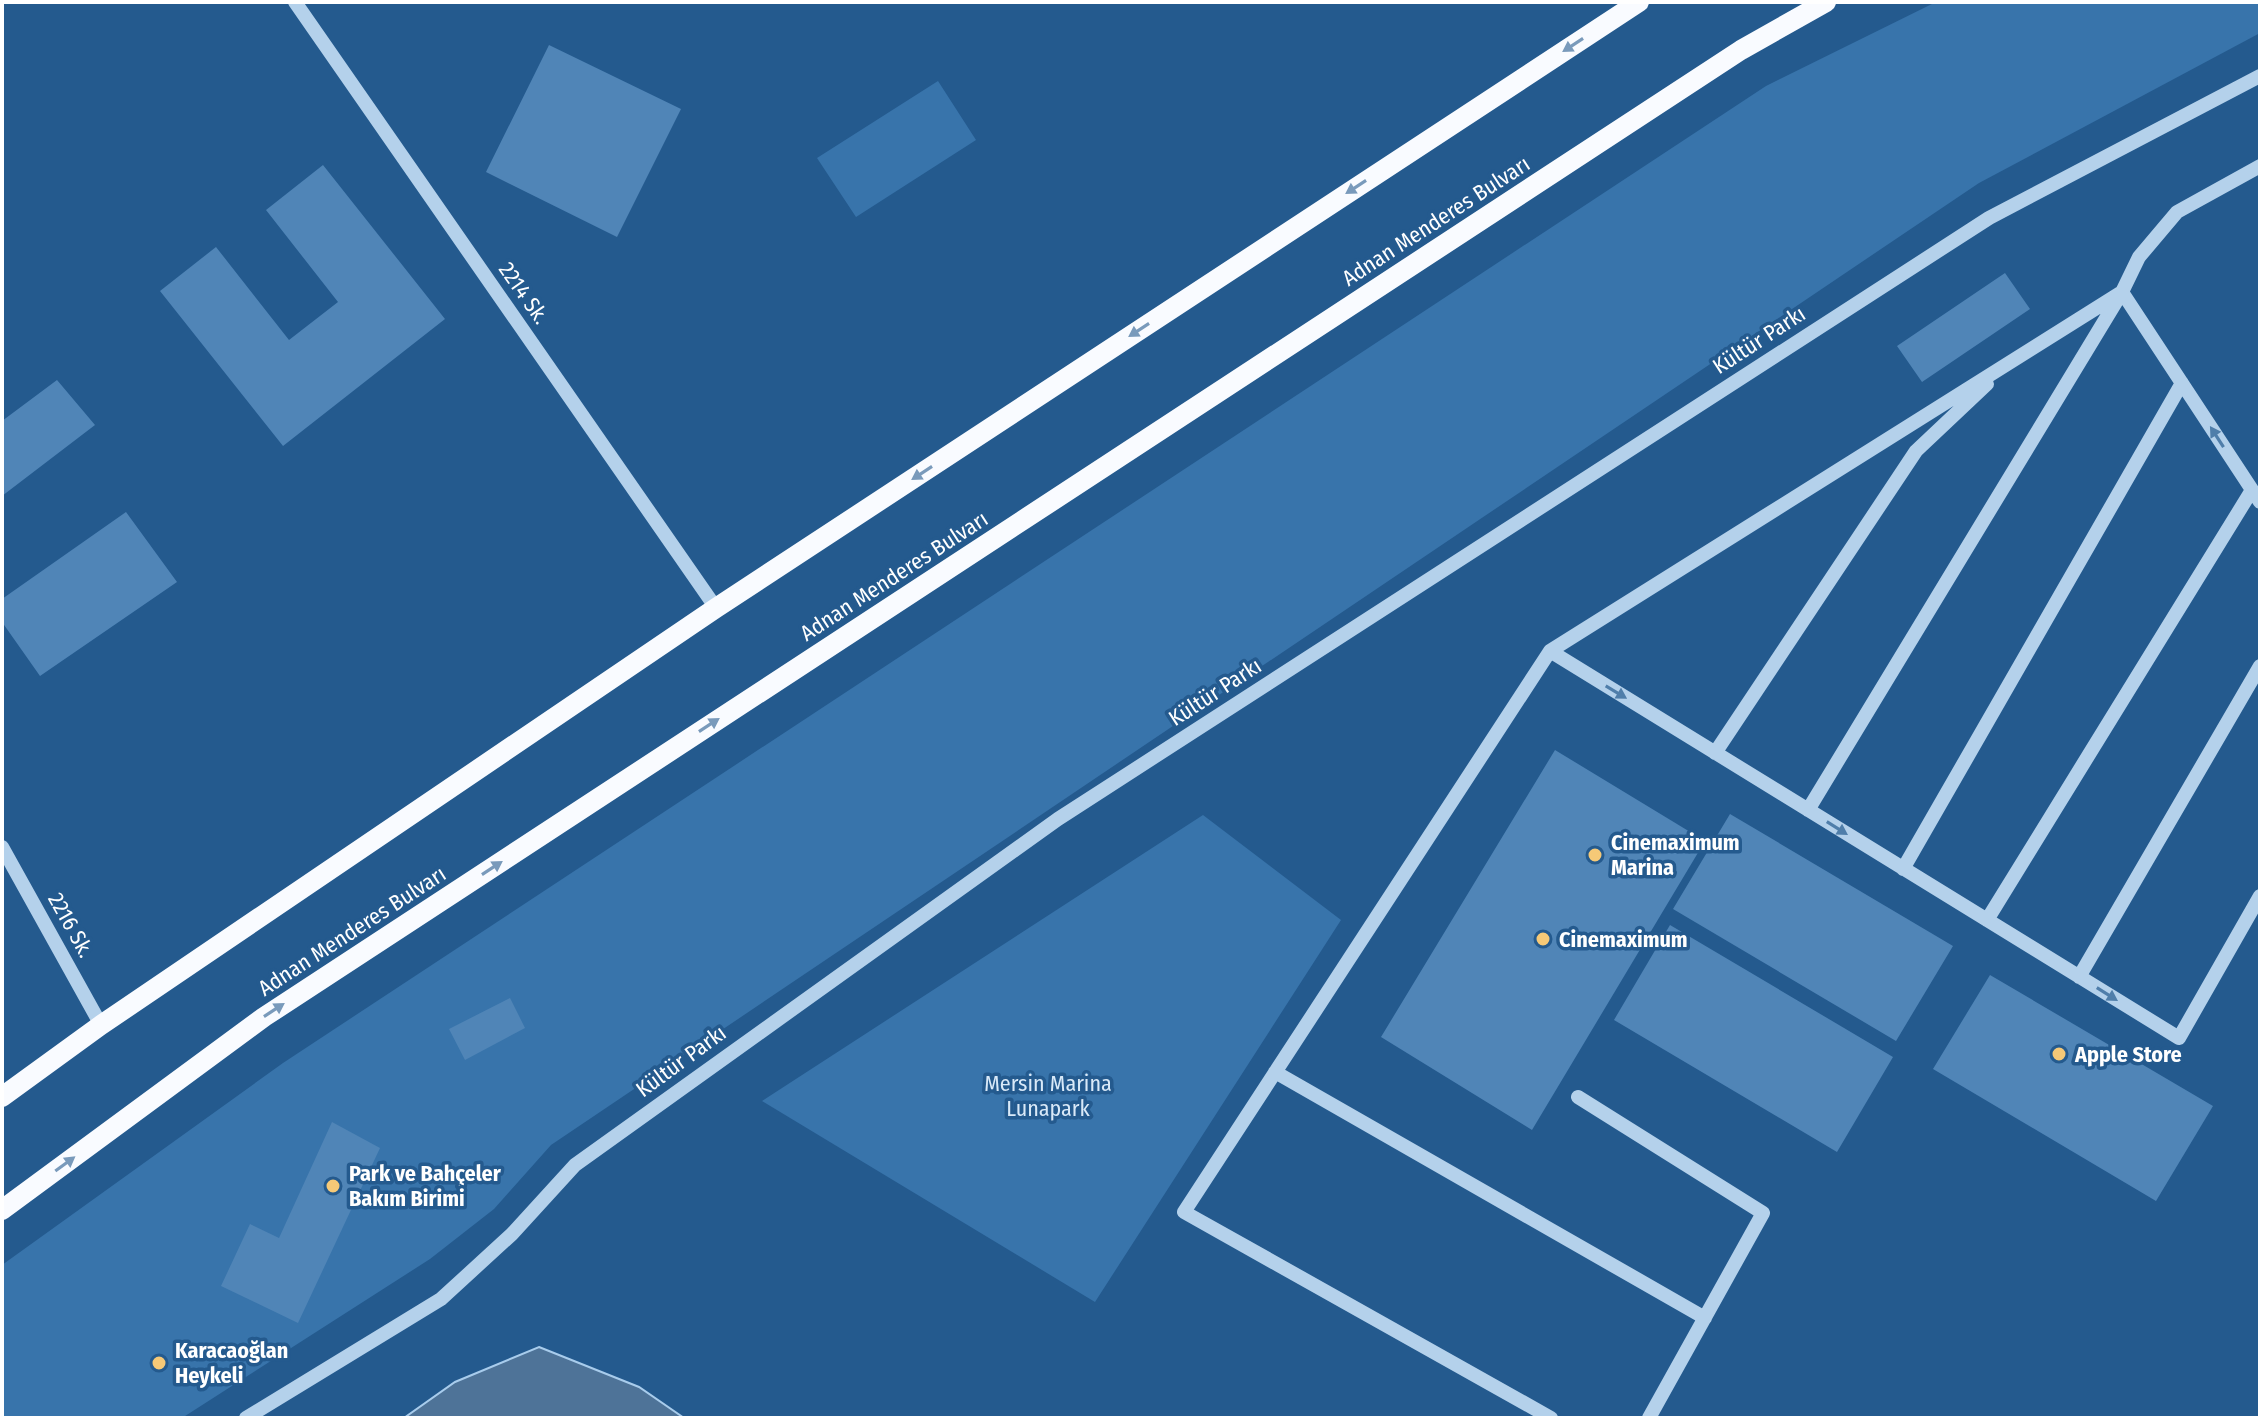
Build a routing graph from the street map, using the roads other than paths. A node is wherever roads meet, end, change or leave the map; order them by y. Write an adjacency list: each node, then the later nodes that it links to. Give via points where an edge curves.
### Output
1 (295, 2): 10 (street, 2214 Sk.)
2 (1639, 2): 10 (main road, one-way to 10)
3 (1826, 2): 24 (main road, Adnan Menderes Bulvarı, one-way to 3, via 277,1008 1741,50)
4 (2260, 76): 26 (street, Kültür Parkı, via 1989,218 1058,819 575,1165 512,1234 441,1299)
5 (2260, 166): 6 (street, via 2177,212 2139,257)
6 (2122, 292): 7 (street); 8 (street); 14 (street)
7 (2010, 362): 11 (street); 13 (street, via 1916,451)
8 (2182, 383): 9 (street, one-way to 8); 16 (street)
9 (2256, 496): 18 (street)
10 (716, 608): 20 (main road)
11 (1550, 651): 13 (street, one-way to 13); 21 (street)
12 (2260, 666): 19 (street)
13 (1715, 753): 14 (street)
14 (1808, 810): 16 (street, one-way to 16)
15 (2, 847): 20 (street, 2216 Sk.)
16 (1903, 869): 18 (street)
17 (2260, 896): 19 (street, one-way to 17, via 2179,1038)
18 (1987, 920): 19 (street)
19 (2079, 977)
20 (101, 1025): 22 (main road)
21 (1275, 1072): 25 (street); 27 (street, via 1184,1212)
22 (2, 1097)
23 (1578, 1097): 25 (street, via 1763,1213)
24 (2, 1210)
25 (1705, 1318): 28 (street)
26 (246, 1418)
27 (1551, 1418)
28 (1649, 1418)

